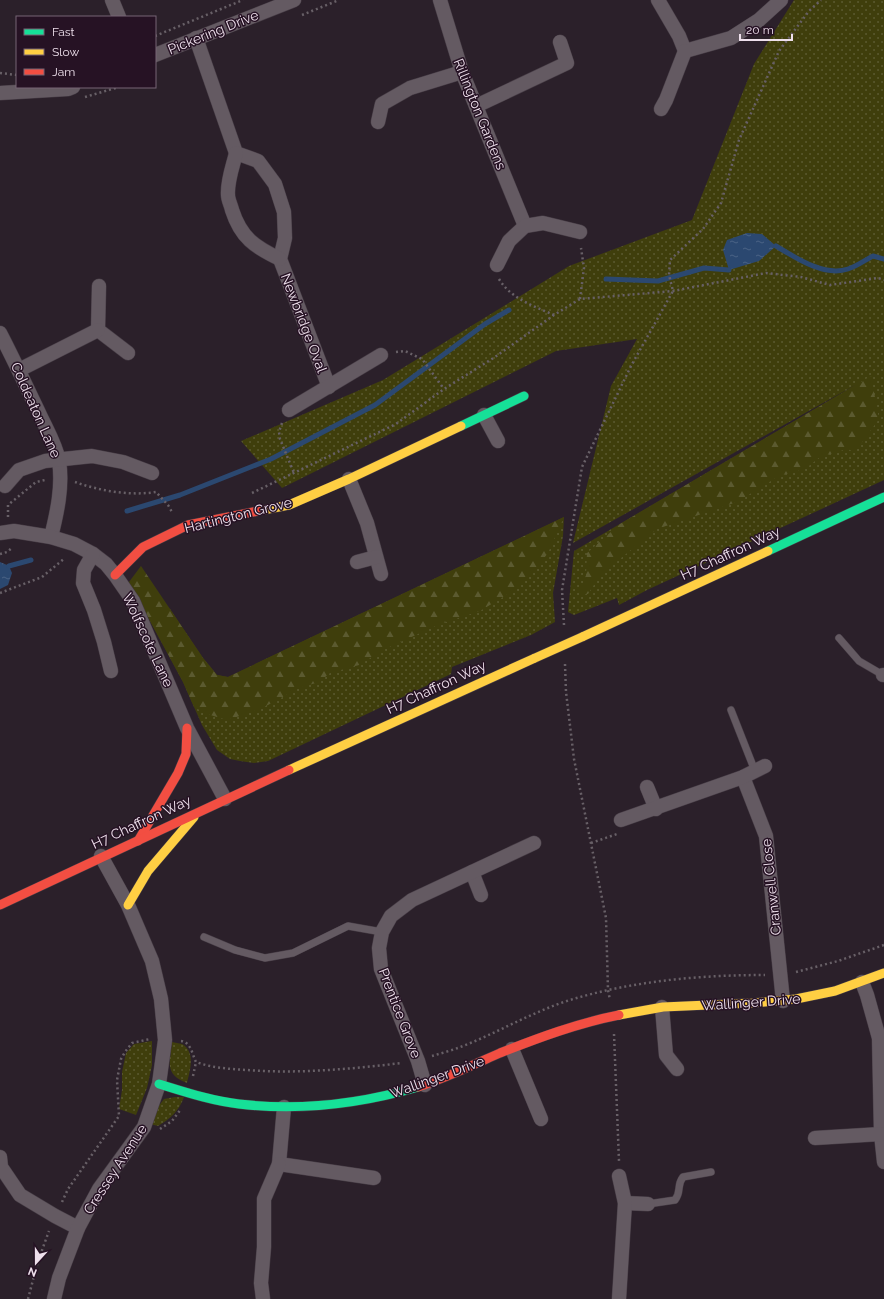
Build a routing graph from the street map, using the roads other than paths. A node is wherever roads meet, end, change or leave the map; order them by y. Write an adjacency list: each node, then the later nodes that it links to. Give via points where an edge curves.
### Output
1 (112, 0): 6 (street)
2 (440, 0): 11 (street, Rillington Gardens)
3 (658, 0): 9 (street)
4 (781, 0): 9 (street, via 759,20 731,38)
5 (287, 1): 7 (street, Pickering Drive)
6 (119, 16)
7 (196, 38): 10 (street, Pickering Drive); 17 (street)
8 (560, 42): 15 (street, via 567,63)
9 (685, 51): 14 (street)
10 (156, 55)
11 (462, 72): 15 (street, Rillington Gardens); 16 (street, via 410,88 382,104)
12 (71, 88): 13 (street)
13 (0, 93)
14 (668, 104)
15 (476, 106): 18 (street, Rillington Gardens)
16 (378, 122)
17 (236, 153): 20 (street, Newbridge Oval, via 258,161 275,184 284,212 285,238); 20 (street, Newbridge Oval, via 228,196 234,216 246,238 261,250)
18 (525, 226): 19 (street, via 543,224); 21 (street, via 509,241)
19 (580, 232)
20 (280, 259): 28 (street, Newbridge Oval)
21 (497, 265)
22 (99, 286): 23 (street)
23 (98, 330): 25 (street); 27 (street)
24 (0, 333): 27 (street, Coldeaton Lane)
25 (128, 354)
26 (381, 355): 28 (street, Newbridge Oval)
27 (19, 370): 33 (street, Coldeaton Lane)
28 (329, 387): 30 (street, Newbridge Oval)
29 (524, 396): 31 (street, Hartington Grove)
30 (290, 410)
31 (484, 415): 32 (street); 35 (street, Hartington Grove)
32 (498, 441)
33 (59, 460): 34 (street, via 92,456 123,462); 36 (street, via 45,461 19,470); 39 (street, Coldeaton Lane, via 58,507)
34 (152, 473)
35 (349, 479): 41 (street, via 367,523); 44 (street, Hartington Grove, via 289,504 188,526 144,547)
36 (5, 486)
37 (884, 497): 52 (street, H7 Chaffron Way, bridge)
38 (0, 533): 39 (street, Wolfscote Lane, via 14,531)
39 (51, 537): 40 (street, Wolfscote Lane, via 74,544)
40 (93, 554): 44 (street, Wolfscote Lane); 46 (street, via 84,570 83,583 102,635)
41 (376, 557): 42 (street); 43 (street)
42 (357, 562)
43 (381, 574)
44 (115, 575): 49 (street, Wolfscote Lane, via 133,601)
45 (839, 638): 47 (lane, via 859,661)
46 (111, 671)
47 (883, 675)
48 (731, 710): 50 (lane)
49 (187, 728): 52 (street, Wolfscote Lane); 56 (street, via 186,754 178,773)
50 (754, 771): 53 (street); 67 (street, Cranwell Close, via 766,836)
51 (648, 787): 53 (street)
52 (225, 799): 54 (street, H7 Chaffron Way)
53 (656, 809): 55 (street)
54 (199, 811): 56 (street, H7 Chaffron Way); 62 (street, via 148,871)
55 (621, 820)
56 (138, 841): 58 (street, H7 Chaffron Way)
57 (534, 843): 59 (street, Prentice Grove)
58 (101, 856): 61 (street, H7 Chaffron Way); 62 (street, Cressey Avenue)
59 (472, 872): 60 (street); 63 (street, Prentice Grove, via 412,900 391,916)
60 (481, 895)
61 (0, 905)
62 (128, 905): 71 (street, Cressey Avenue, via 152,961 161,999 165,1040)
63 (382, 932): 64 (lane, via 348,926 293,953 265,958 234,950); 72 (street, Prentice Grove, via 378,948 381,968)
64 (204, 937)
65 (884, 973): 66 (street, Wallinger Drive)
66 (862, 982): 67 (street, Wallinger Drive, via 813,996); 75 (street, via 879,1038)
67 (783, 1001): 68 (street, Wallinger Drive)
68 (662, 1007): 69 (street, Wallinger Drive, via 564,1029); 70 (street, via 666,1055)
69 (512, 1049): 72 (street, Wallinger Drive); 74 (street)
70 (677, 1070)
71 (159, 1084): 73 (street, Wallinger Drive, via 196,1095 238,1103); 85 (street, Cressey Avenue, via 144,1127 99,1189)
72 (425, 1085): 73 (street, Wallinger Drive, via 379,1098 334,1105)
73 (284, 1107): 79 (street)
74 (541, 1119)
75 (881, 1134): 76 (street); 77 (street)
76 (815, 1138)
77 (884, 1162)
78 (0, 1164): 85 (street, via 20,1195)
79 (279, 1164): 82 (street); 87 (street, via 264,1199 261,1282)
80 (711, 1172): 84 (lane, via 682,1177 676,1200)
81 (620, 1176): 83 (street)
82 (374, 1178)
83 (625, 1203): 84 (street); 88 (street)
84 (648, 1204)
85 (78, 1228): 86 (street, Cressey Avenue)
86 (54, 1299)
87 (263, 1299)
88 (619, 1299)

